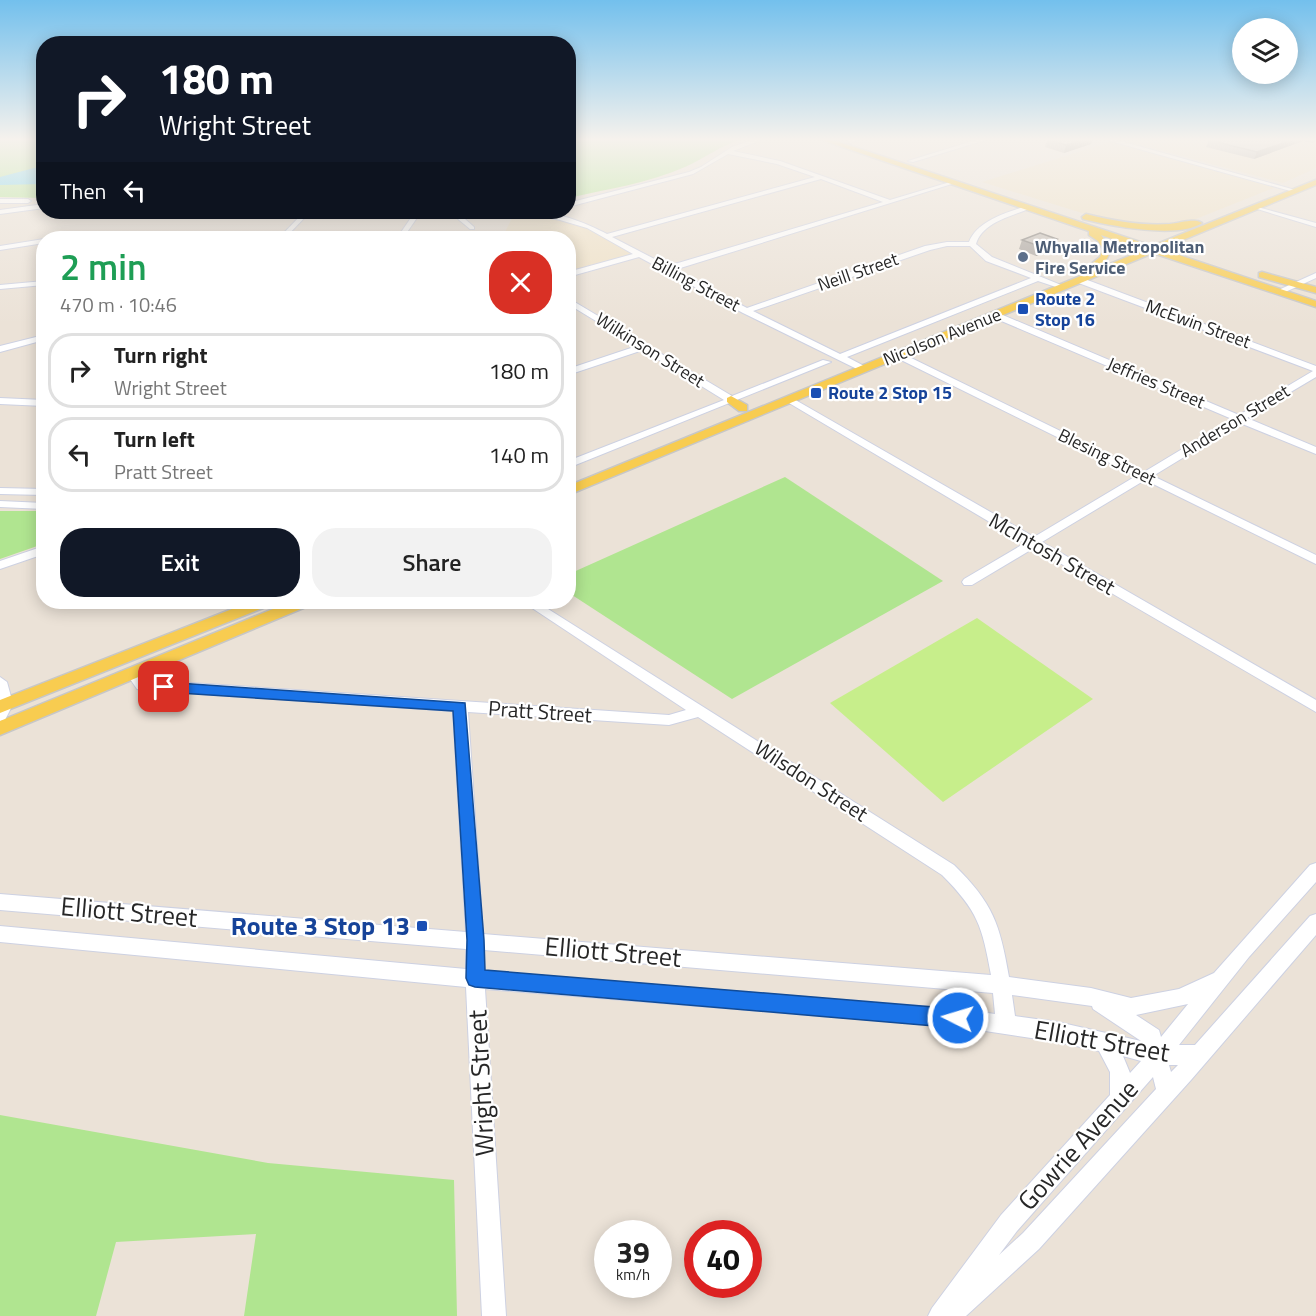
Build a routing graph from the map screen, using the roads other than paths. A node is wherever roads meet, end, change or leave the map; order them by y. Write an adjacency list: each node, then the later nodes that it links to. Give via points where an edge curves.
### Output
1 (737, 200): 25 (street)
2 (886, 200): 10 (street)
3 (895, 200): 10 (street)
4 (1004, 200): 14 (main road)
5 (1033, 200): 16 (main road)
6 (1254, 200): 21 (main road, Nicolson Avenue)
7 (1271, 200): 13 (main road, Nicolson Avenue)
8 (0, 201): 9 (street)
9 (20, 201): 11 (street); 15 (street, via 18,207)
10 (890, 202): 33 (street)
11 (36, 203)
12 (36, 205): 15 (street)
13 (1256, 207): 22 (street); 28 (main road, Nicolson Avenue)
14 (1027, 208): 20 (main road); 27 (street, via 988,225 976,234)
15 (1, 212)
16 (1073, 214): 21 (main road, via 1140,228); 29 (main road)
17 (300, 219): 24 (street)
18 (461, 219): 23 (street)
19 (566, 219): 25 (street, Billing Street)
20 (1062, 220): 29 (main road); 32 (main road, via 1098,236 1107,245 1104,258)
21 (1198, 223): 29 (main road, Nicolson Avenue)
22 (1316, 225)
23 (472, 228)
24 (289, 231)
25 (607, 236): 31 (street, Billing Street)
26 (36, 242): 30 (street)
27 (972, 244): 36 (street, via 989,259); 47 (street, Neill Street, via 928,248)
28 (1165, 245): 29 (main road, Nicolson Avenue); 40 (main road)
29 (1150, 246): 32 (main road, Nicolson Avenue); 37 (main road, Nicolson Avenue); 44 (main road)
30 (0, 248)
31 (640, 254): 33 (street, Billing Street); 34 (street)
32 (1095, 265): 38 (main road, Nicolson Avenue)
33 (668, 269): 47 (street, Billing Street)
34 (576, 273)
35 (1316, 275): 40 (street)
36 (1038, 278): 38 (street); 53 (street, Nicolson Avenue)
37 (1079, 280): 42 (main road, Nicolson Avenue); 58 (street, McEwin Street)
38 (1050, 283): 42 (street); 55 (main road, Nicolson Avenue)
39 (36, 284): 41 (street)
40 (1298, 285): 43 (main road); 44 (street)
41 (0, 287)
42 (1062, 287): 48 (main road, Nicolson Avenue)
43 (1316, 290)
44 (1278, 292): 45 (main road)
45 (1316, 304)
46 (576, 305): 50 (street, Wilkinson Street)
47 (746, 311): 53 (street, Billing Street)
48 (995, 315): 52 (main road, Nicolson Avenue); 64 (street, Jeffries Street)
49 (36, 339): 51 (street)
50 (643, 346): 56 (street); 59 (street, Wilkinson Street)
51 (0, 349)
52 (898, 355): 57 (main road, Nicolson Avenue); 68 (street, Blesing Street)
53 (840, 357): 55 (street, Billing Street)
54 (826, 362): 59 (street)
55 (852, 363): 57 (street, Billing Street); 63 (main road, Nicolson Avenue)
56 (576, 369)
57 (864, 369): 60 (main road, Nicolson Avenue)
58 (1316, 371): 64 (street, Anderson Street)
59 (731, 400): 63 (main road); 67 (street)
60 (789, 400): 65 (main road, Nicolson Avenue); 75 (street, McIntosh Street)
61 (0, 401): 62 (street)
62 (36, 403)
63 (743, 408): 65 (main road, Nicolson Avenue)
64 (1240, 418): 66 (street, Jeffries Street); 68 (street, Anderson Street)
65 (673, 442): 69 (main road, Nicolson Avenue); 70 (main road, Nicolson Avenue)
66 (1316, 452)
67 (576, 462)
68 (1145, 475): 75 (street, Anderson Street); 77 (street, Blesing Street)
69 (576, 476)
70 (576, 486)
71 (0, 491): 72 (street)
72 (36, 492)
73 (36, 503): 74 (street)
74 (0, 504)
75 (1033, 542): 79 (street, Anderson Street); 85 (street, McIntosh Street)
76 (36, 553): 78 (street)
77 (1316, 560)
78 (0, 566)
79 (968, 582)
80 (258, 609): 82 (main road); 86 (main road)
81 (540, 609): 87 (street, Wilsdon Street)
82 (133, 673): 84 (street, Pratt Street, via 141,685); 88 (main road)
83 (0, 682): 86 (street)
84 (460, 706): 87 (street, Pratt Street, via 669,720); 93 (street, Wright Street)
85 (1316, 707)
86 (2, 709)
87 (701, 711): 96 (street, Wilsdon Street, via 948,870 978,901 990,931)
88 (0, 728)
89 (1316, 870): 95 (street, Gowrie Avenue)
90 (0, 902): 93 (street, Elliott Street)
91 (1316, 922): 101 (street, Gowrie Avenue)
92 (0, 933): 94 (street, Elliott Street)
93 (476, 940): 94 (street, Wright Street); 96 (street, Elliott Street)
94 (475, 978): 98 (street, Elliott Street); 104 (street, Wright Street)
95 (1220, 979): 97 (street, Elliott Street, via 1181,998 1131,1007); 100 (street, Gowrie Avenue)
96 (1001, 985): 97 (street, Elliott Street); 98 (street, Wilsdon Street)
97 (1091, 997): 100 (street, via 1152,1037)
98 (1006, 1024): 99 (street, Elliott Street)
99 (1105, 1044): 100 (street, Elliott Street); 103 (street, via 1120,1071)
100 (1159, 1055): 101 (street, Elliott Street); 102 (street); 103 (street, Gowrie Avenue)
101 (1200, 1055): 102 (street, Gowrie Avenue)
102 (1167, 1092): 106 (street, Gowrie Avenue, via 1031,1241)
103 (1120, 1098): 105 (street, Gowrie Avenue, via 1009,1223)
104 (494, 1316)
105 (940, 1316)
106 (949, 1316)

